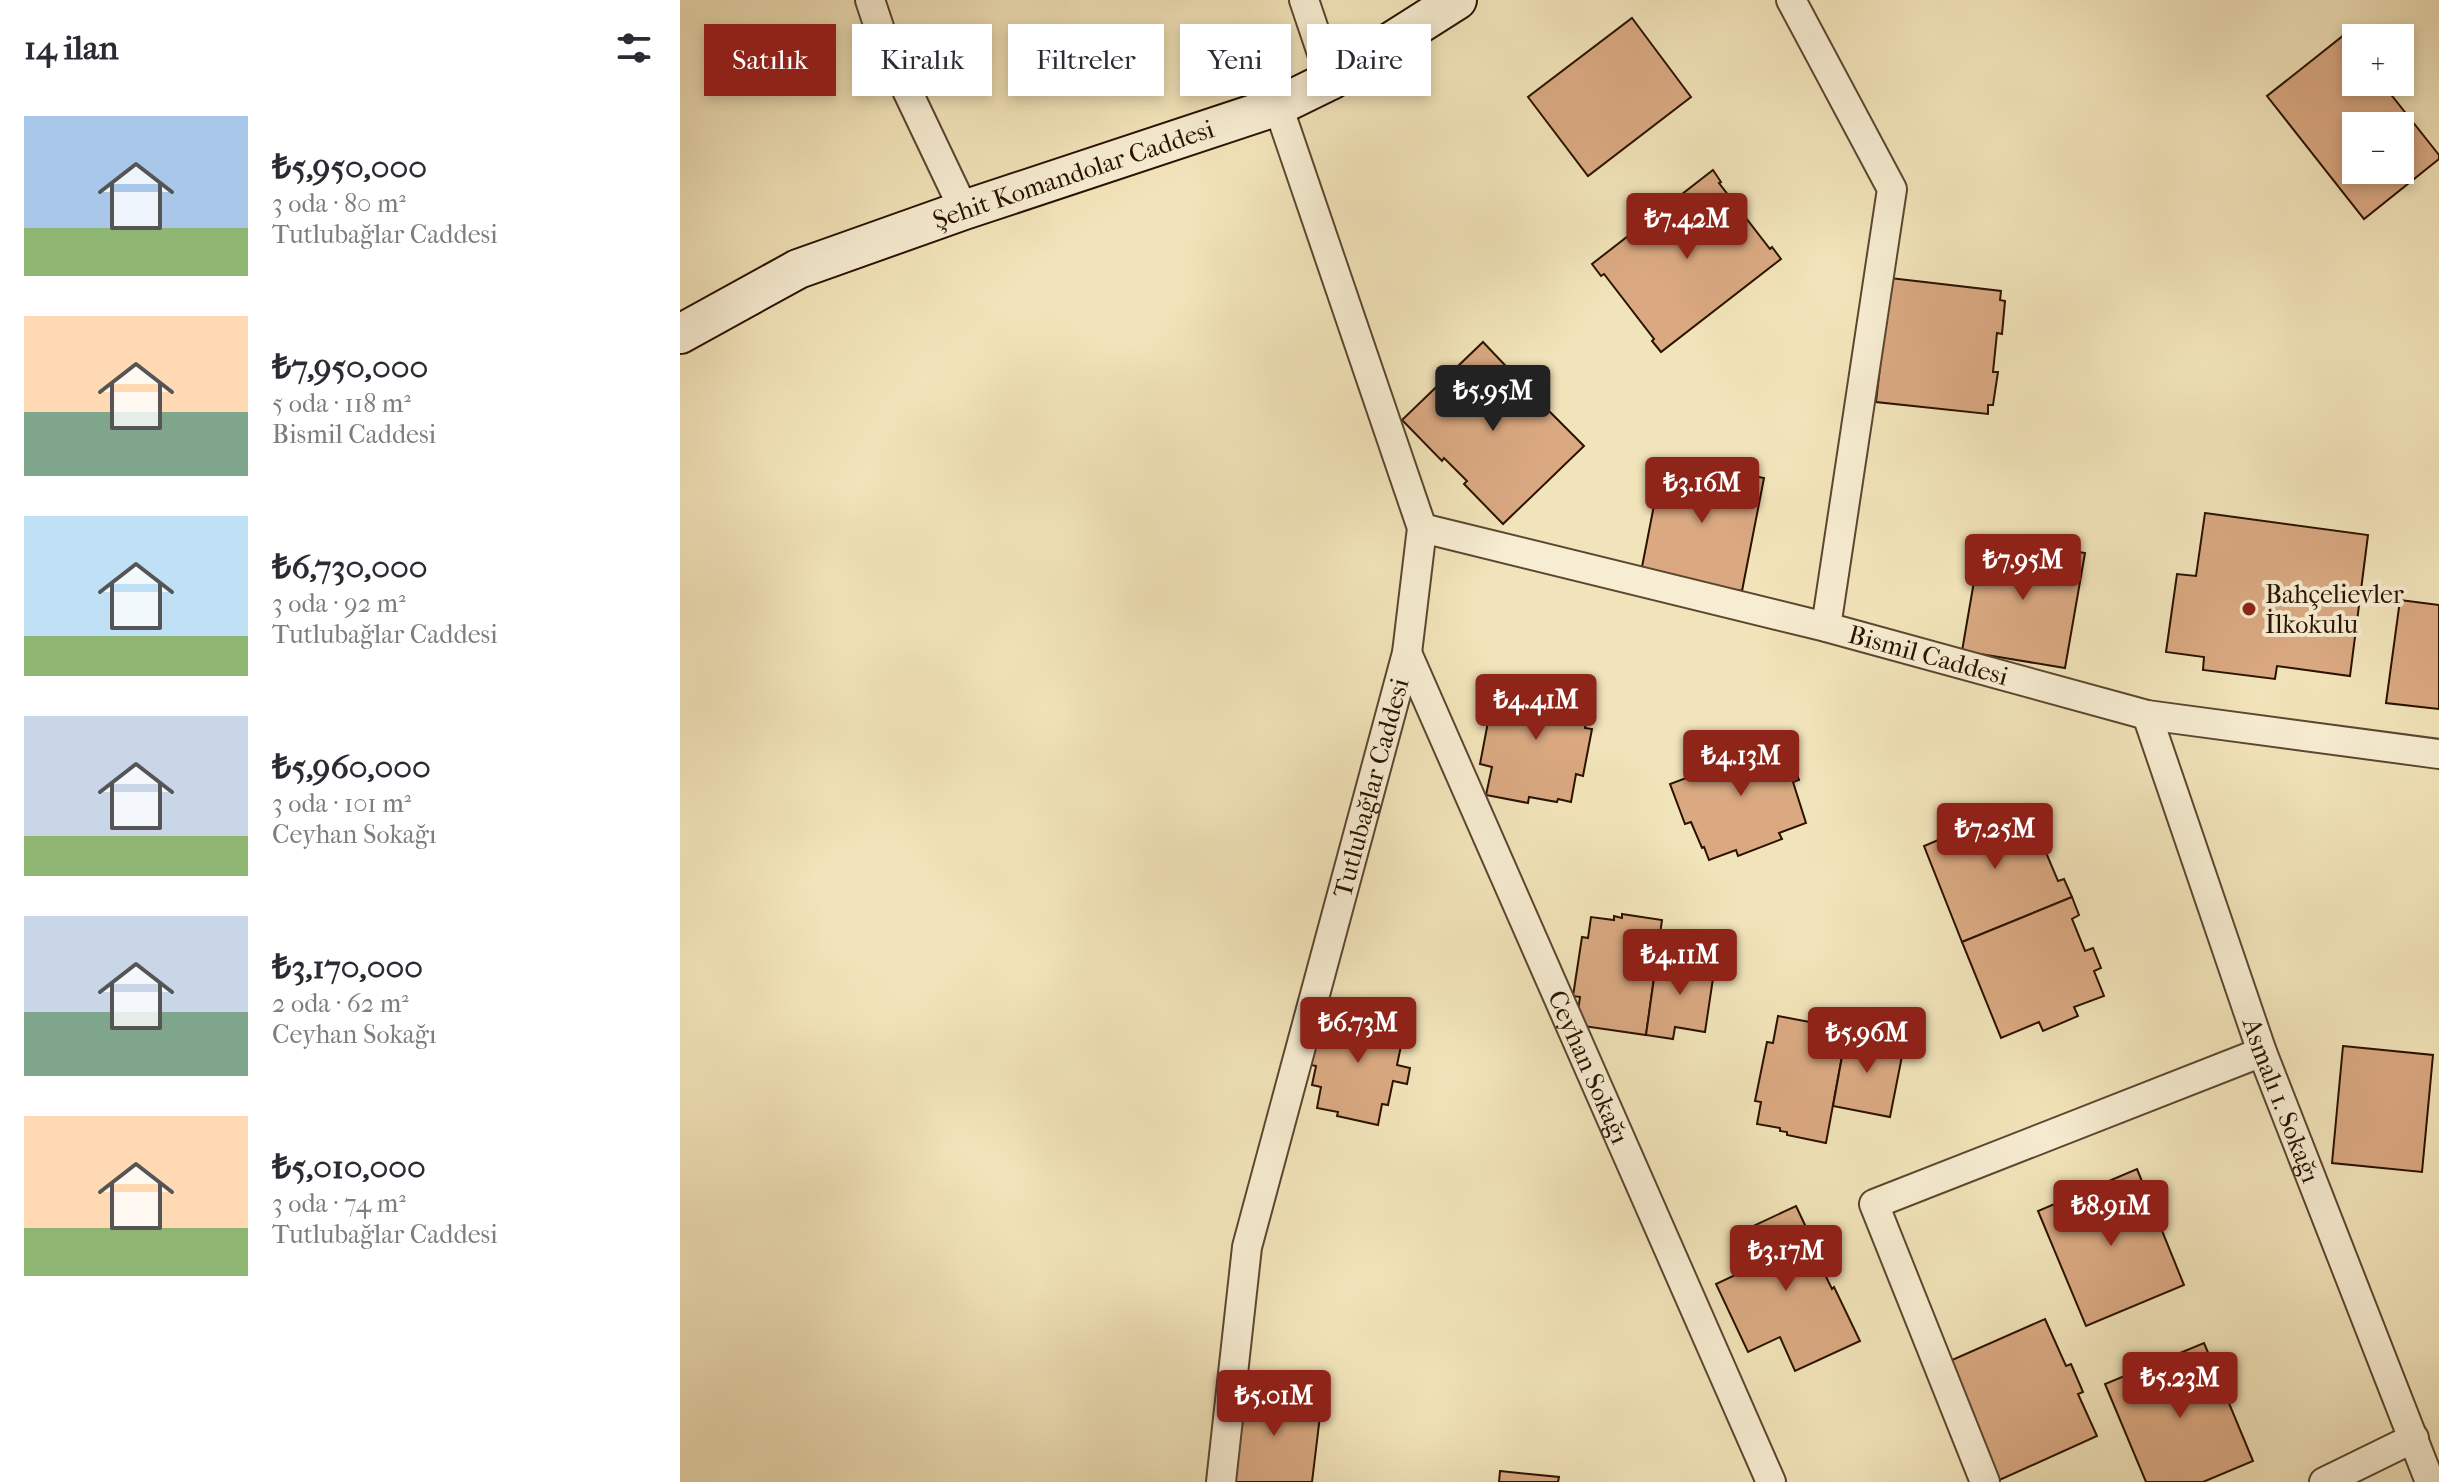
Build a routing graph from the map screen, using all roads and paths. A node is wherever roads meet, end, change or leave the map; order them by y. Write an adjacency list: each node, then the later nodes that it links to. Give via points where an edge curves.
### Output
1 (870, 0): 9 (street, via 884,42)
2 (1304, 0): 5 (street)
3 (1457, 0): 6 (main road, Şehit Komandolar Caddesi)
4 (1791, 0): 12 (street, via 1892,189)
5 (1312, 24)
6 (1419, 24)
7 (1307, 92): 8 (main road, Şehit Komandolar Caddesi)
8 (1278, 106): 9 (main road, Şehit Komandolar Caddesi); 11 (street, Tutlubağlar Caddesi)
9 (964, 210): 10 (main road, Şehit Komandolar Caddesi, via 798,269)
10 (680, 334)
11 (1422, 528): 12 (street, Bismil Caddesi); 13 (street, Tutlubağlar Caddesi)
12 (1826, 627): 14 (street, Bismil Caddesi)
13 (1407, 653): 18 (street, Tutlubağlar Caddesi, via 1247,1247); 19 (street, Ceyhan Sokağı)
14 (2147, 715): 15 (street, Bismil Caddesi); 16 (street, Asmalı 1. Sokağı)
15 (2439, 754)
16 (2262, 1052): 17 (street, Asmalı 1. Sokağı); 20 (street, via 1874,1204)
17 (2414, 1438): 21 (street); 22 (street, Asmalı 1. Sokağı)
18 (1221, 1482)
19 (1771, 1482)
20 (1985, 1482)
21 (2324, 1482)
22 (2430, 1482)

